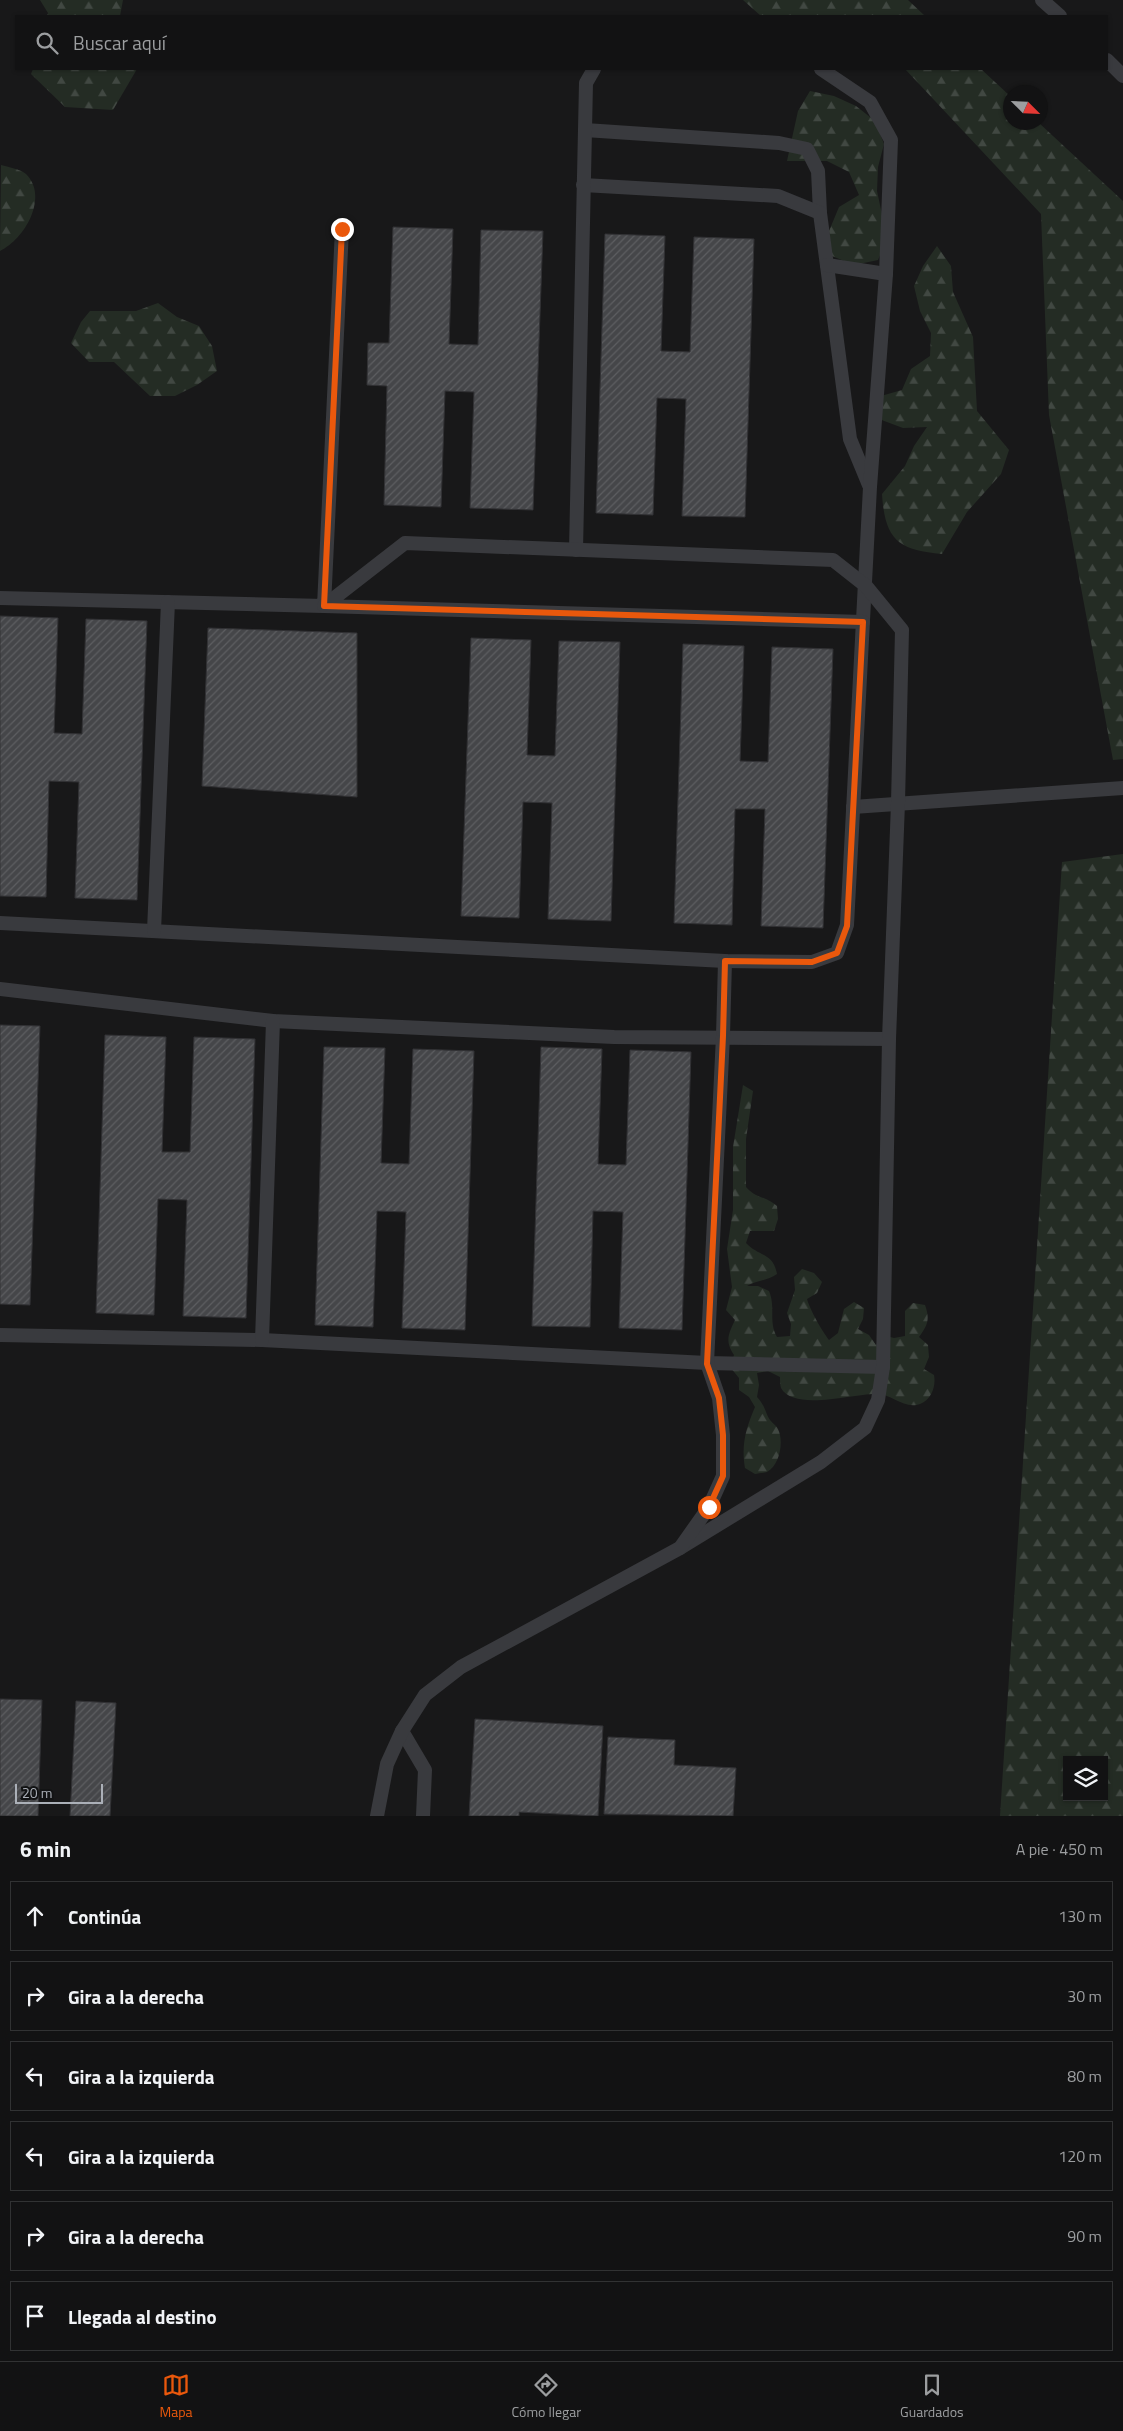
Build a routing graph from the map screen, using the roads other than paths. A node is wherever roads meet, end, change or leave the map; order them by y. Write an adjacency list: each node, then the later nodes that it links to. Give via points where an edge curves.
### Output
1 (1042, 0): 2 (lane)
2 (1059, 15)
3 (1108, 61): 6 (lane)
4 (593, 70): 7 (lane, via 586,84)
5 (822, 70): 12 (lane, via 870,102 891,140)
6 (1123, 76)
7 (585, 130): 8 (lane); 9 (lane, via 779,143 807,149 818,171)
8 (583, 185): 9 (lane, via 778,196); 14 (lane)
9 (820, 213): 11 (lane)
10 (342, 229): 18 (lane)
11 (827, 265): 12 (lane); 13 (lane, via 850,439)
12 (886, 274): 13 (lane)
13 (870, 487): 15 (lane)
14 (576, 550): 15 (lane, via 832,560); 18 (lane, via 405,543)
15 (866, 586): 19 (lane); 21 (lane, via 902,630)
16 (0, 598): 17 (lane)
17 (168, 602): 18 (lane); 24 (lane)
18 (324, 606): 19 (lane)
19 (863, 622): 22 (lane)
20 (1123, 788): 21 (lane)
21 (898, 803): 22 (lane); 29 (lane)
22 (853, 807): 25 (lane, via 847,926 837,953 812,962)
23 (0, 923): 24 (lane)
24 (154, 931): 25 (lane)
25 (725, 961): 28 (lane)
26 (0, 988): 27 (lane)
27 (274, 1021): 28 (lane, via 614,1037); 31 (lane)
28 (723, 1036): 29 (lane); 32 (lane)
29 (889, 1039): 33 (lane)
30 (0, 1335): 31 (lane)
31 (262, 1340): 32 (lane)
32 (707, 1364): 33 (lane); 34 (lane, via 719,1398 723,1476 709,1507)
33 (883, 1367): 34 (lane, via 878,1400 865,1428 821,1462)
34 (680, 1548): 35 (lane, via 461,1667 425,1695)
35 (402, 1731): 36 (lane, via 388,1764); 37 (lane, via 425,1770)
36 (377, 1816)
37 (423, 1816)

